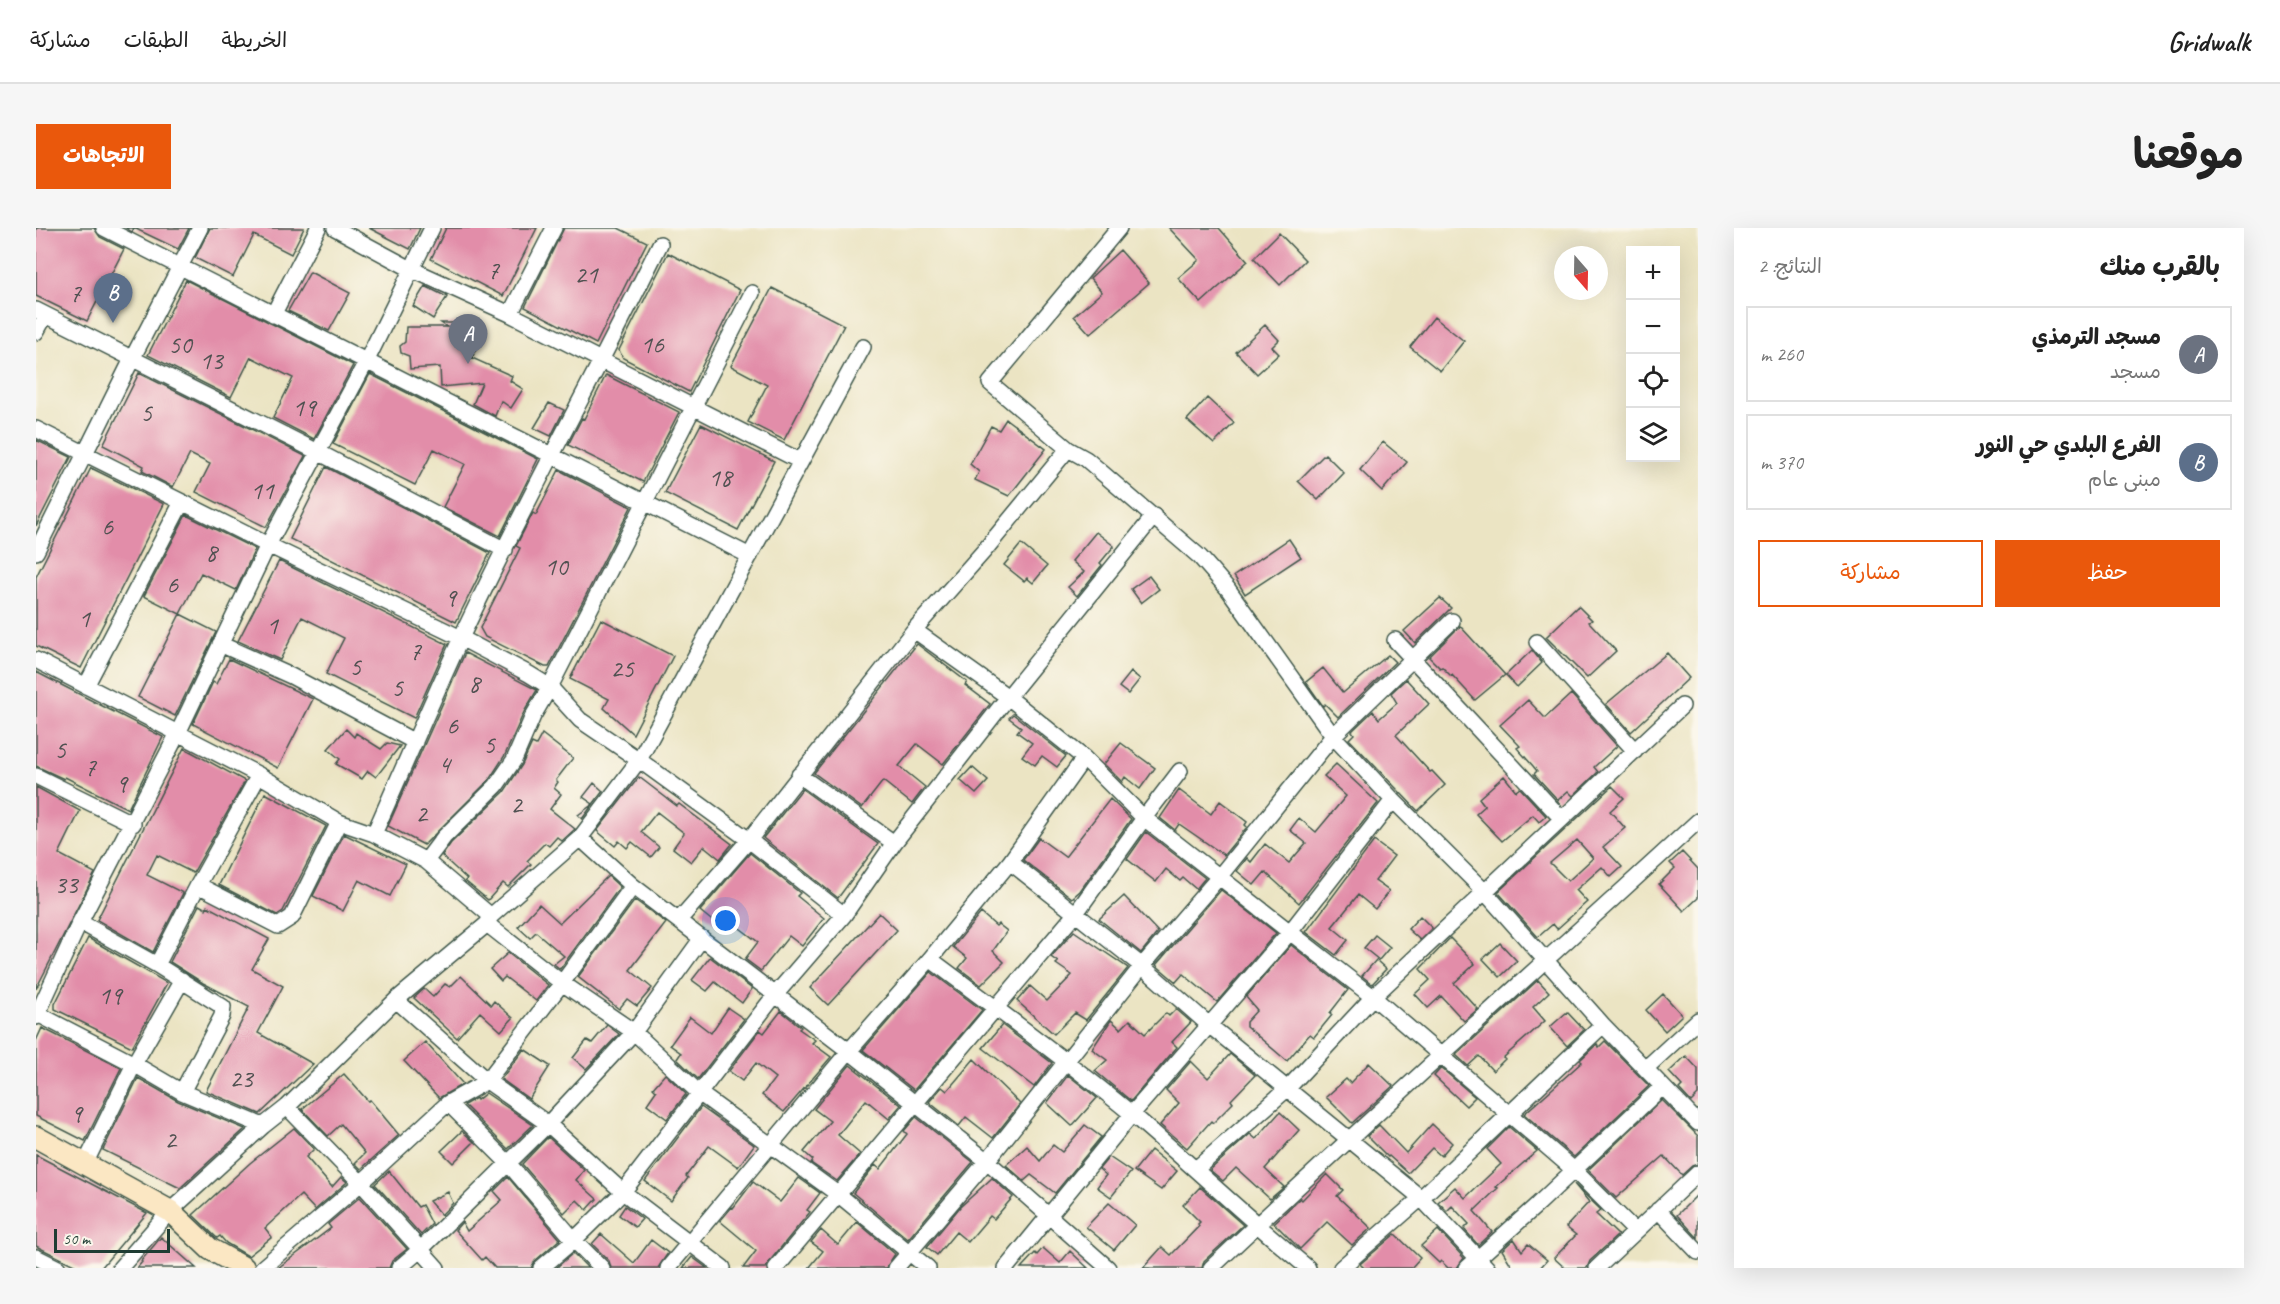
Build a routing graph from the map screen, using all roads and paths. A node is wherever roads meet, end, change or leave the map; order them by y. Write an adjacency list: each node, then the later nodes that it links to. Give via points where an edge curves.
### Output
1 (104, 228): 9 (street)
2 (200, 228): 9 (street)
3 (318, 228): 14 (street)
4 (335, 228): 10 (street)
5 (432, 228): 10 (street)
6 (554, 228): 13 (street)
7 (1119, 228): 22 (street, via 990,383)
8 (660, 244): 18 (street)
9 (181, 266): 14 (street); 17 (street)
10 (411, 269): 13 (street); 19 (street)
11 (752, 293): 20 (street)
12 (41, 313): 15 (street); 17 (street)
13 (510, 314): 18 (street)
14 (273, 315): 19 (street)
15 (36, 332)
16 (863, 347): 26 (street)
17 (132, 359): 23 (street); 24 (street)
18 (602, 361): 20 (street); 25 (street)
19 (366, 362): 23 (street); 25 (street)
20 (695, 409): 26 (street); 28 (street)
21 (36, 429): 24 (street)
22 (1068, 449): 29 (street, via 1086,459); 35 (street)
23 (318, 452): 30 (street); 31 (street)
24 (85, 454): 27 (street); 32 (street)
25 (552, 454): 28 (street); 31 (street)
26 (801, 461): 33 (street)
27 (182, 502): 30 (street); 42 (street)
28 (646, 502): 33 (street); 43 (street)
29 (1154, 516): 44 (street); 47 (street, via 1200,557 1228,589)
30 (268, 545): 36 (street); 39 (street)
31 (505, 550): 36 (street)
32 (36, 552)
33 (750, 556): 51 (street)
34 (1452, 621): 41 (street)
35 (914, 630): 44 (street); 54 (street)
36 (461, 638): 43 (street); 48 (street)
37 (1395, 640): 41 (street)
38 (1537, 642): 49 (street)
39 (220, 644): 46 (street); 48 (street, via 291,676)
40 (36, 660): 42 (street)
41 (1413, 660): 47 (street); 58 (street)
42 (86, 686): 46 (street)
43 (550, 687): 51 (street, via 580,720); 66 (street, via 514,760)
44 (1008, 697): 50 (street); 65 (street)
45 (1682, 706): 49 (street)
46 (178, 733): 53 (street); 61 (street)
47 (1333, 736): 56 (street); 68 (street)
48 (415, 742): 62 (street)
49 (1635, 751): 58 (street)
50 (1084, 758): 57 (street); 67 (street)
51 (639, 760): 63 (street); 64 (street)
52 (1180, 771): 57 (street)
53 (259, 775): 60 (street); 69 (street)
54 (800, 775): 64 (street); 65 (street)
55 (37, 779): 61 (street)
56 (1393, 800): 71 (street); 77 (street)
57 (1144, 818): 68 (street); 72 (street)
58 (1562, 819): 71 (street)
59 (1698, 821): 80 (street)
60 (339, 822): 62 (street); 69 (street, via 292,917 278,926)
61 (133, 824): 76 (street)
62 (374, 834): 66 (street)
63 (580, 838): 70 (street); 74 (street)
64 (749, 840): 73 (street); 75 (street)
65 (894, 843): 73 (street)
66 (426, 861): 74 (street)
67 (1010, 862): 72 (street); 79 (street)
68 (1219, 877): 77 (street); 82 (street)
69 (198, 885): 81 (street)
70 (633, 886): 75 (street); 84 (street)
71 (1484, 891): 80 (street); 86 (street)
72 (1076, 913): 82 (street); 88 (street)
73 (844, 915): 85 (street)
74 (489, 920): 84 (street); 87 (street)
75 (679, 920): 78 (street)
76 (80, 922): 81 (street); 89 (street)
77 (1290, 932): 86 (street); 91 (street)
78 (702, 938): 85 (street); 93 (street)
79 (930, 959): 88 (street); 94 (street)
80 (1547, 960): 92 (street); 95 (street)
81 (157, 965): 83 (street)
82 (1142, 966): 91 (street); 96 (street)
83 (182, 980): 97 (street); 102 (street, via 223,1007)
84 (562, 983): 93 (street); 99 (street)
85 (775, 995): 94 (street); 103 (street)
86 (1372, 997): 95 (street); 101 (street)
87 (396, 1000): 99 (street); 106 (street)
88 (996, 1009): 96 (street); 105 (street)
89 (37, 1015): 97 (street)
90 (1698, 1020): 98 (street)
91 (1209, 1025): 101 (street); 108 (street)
92 (1603, 1025): 98 (street); 107 (street)
93 (634, 1032): 103 (street); 110 (street)
94 (849, 1052): 105 (street); 114 (street)
95 (1442, 1056): 107 (street); 113 (street)
96 (1066, 1061): 108 (street); 115 (street)
97 (134, 1064): 102 (street); 116 (street)
98 (1646, 1068): 100 (street)
99 (487, 1080): 104 (street); 110 (street)
100 (1662, 1087): 109 (street); 119 (street)
101 (1288, 1088): 113 (street); 118 (street)
102 (183, 1092): 111 (street)
103 (699, 1093): 114 (street); 122 (street)
104 (448, 1103): 117 (street); 121 (street)
105 (915, 1104): 115 (street); 123 (street)
106 (287, 1107): 111 (street); 121 (street)
107 (1509, 1113): 119 (street); 124 (street)
108 (1132, 1114): 118 (street); 127 (street)
109 (1698, 1123)
110 (548, 1124): 117 (street); 122 (street)
111 (263, 1126): 125 (street)
112 (36, 1137): 116 (street)
113 (1347, 1139): 124 (street); 128 (street)
114 (771, 1146): 123 (street); 131 (street)
115 (987, 1161): 127 (street); 134 (street)
116 (86, 1162): 125 (street)
117 (508, 1163): 130 (street); 132 (street)
118 (1196, 1169): 128 (street)
119 (1574, 1170): 129 (street); 136 (street)
120 (1698, 1173): 126 (street)
121 (361, 1183): 132 (street); 140 (street)
122 (623, 1192): 130 (street); 131 (street)
123 (839, 1195): 134 (street); 147 (street)
124 (1421, 1198): 136 (street); 154 (street)
125 (170, 1210): 138 (street); 139 (street, via 210,1249)
126 (1658, 1210): 129 (street); 133 (street)
127 (1049, 1215): 150 (street); 151 (street)
128 (1256, 1225): 152 (street); 153 (street)
129 (1635, 1231): 155 (street)
130 (574, 1240): 143 (street); 144 (street)
131 (690, 1243): 145 (street); 146 (street)
132 (420, 1250): 141 (street); 142 (street)
133 (1698, 1252)
134 (909, 1253): 148 (street); 149 (street)
135 (36, 1257): 137 (street)
136 (1477, 1265)
137 (58, 1268)
138 (120, 1268)
139 (244, 1268)
140 (262, 1268)
141 (399, 1268)
142 (436, 1268)
143 (541, 1268)
144 (602, 1268)
145 (668, 1268)
146 (723, 1268)
147 (776, 1268)
148 (896, 1268)
149 (928, 1268)
150 (1006, 1268)
151 (1108, 1268)
152 (1210, 1268)
153 (1308, 1268)
154 (1341, 1268)
155 (1597, 1268)

